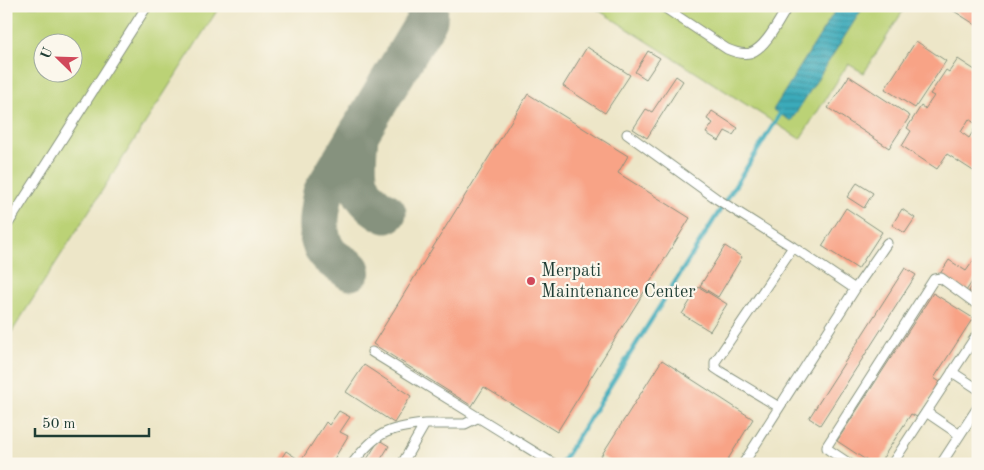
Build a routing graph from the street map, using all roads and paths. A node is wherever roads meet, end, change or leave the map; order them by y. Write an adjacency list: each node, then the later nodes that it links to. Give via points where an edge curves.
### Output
1 (147, 6): 5 (lane)
2 (662, 6): 3 (lane, via 738,53 760,48)
3 (788, 6)
4 (626, 134): 7 (lane, via 717,199)
5 (6, 227)
6 (887, 243): 8 (lane)
7 (793, 247): 8 (lane); 15 (lane, via 715,362 715,368)
8 (855, 289): 15 (lane)
9 (978, 305): 25 (lane, via 941,278 934,280 827,446)
10 (978, 333): 12 (lane)
11 (372, 352): 17 (lane)
12 (952, 372): 13 (lane); 16 (lane)
13 (978, 389)
14 (978, 407): 18 (lane)
15 (779, 408): 24 (lane)
16 (926, 412): 20 (lane); 26 (lane)
17 (479, 417): 19 (lane, via 465,424); 23 (lane)
18 (974, 421): 20 (lane)
19 (425, 424): 21 (lane, via 403,426 374,439); 22 (lane)
20 (960, 435): 27 (lane)
21 (352, 464)
22 (402, 464)
23 (554, 464)
24 (743, 464)
25 (850, 464)
26 (892, 464)
27 (941, 464)

